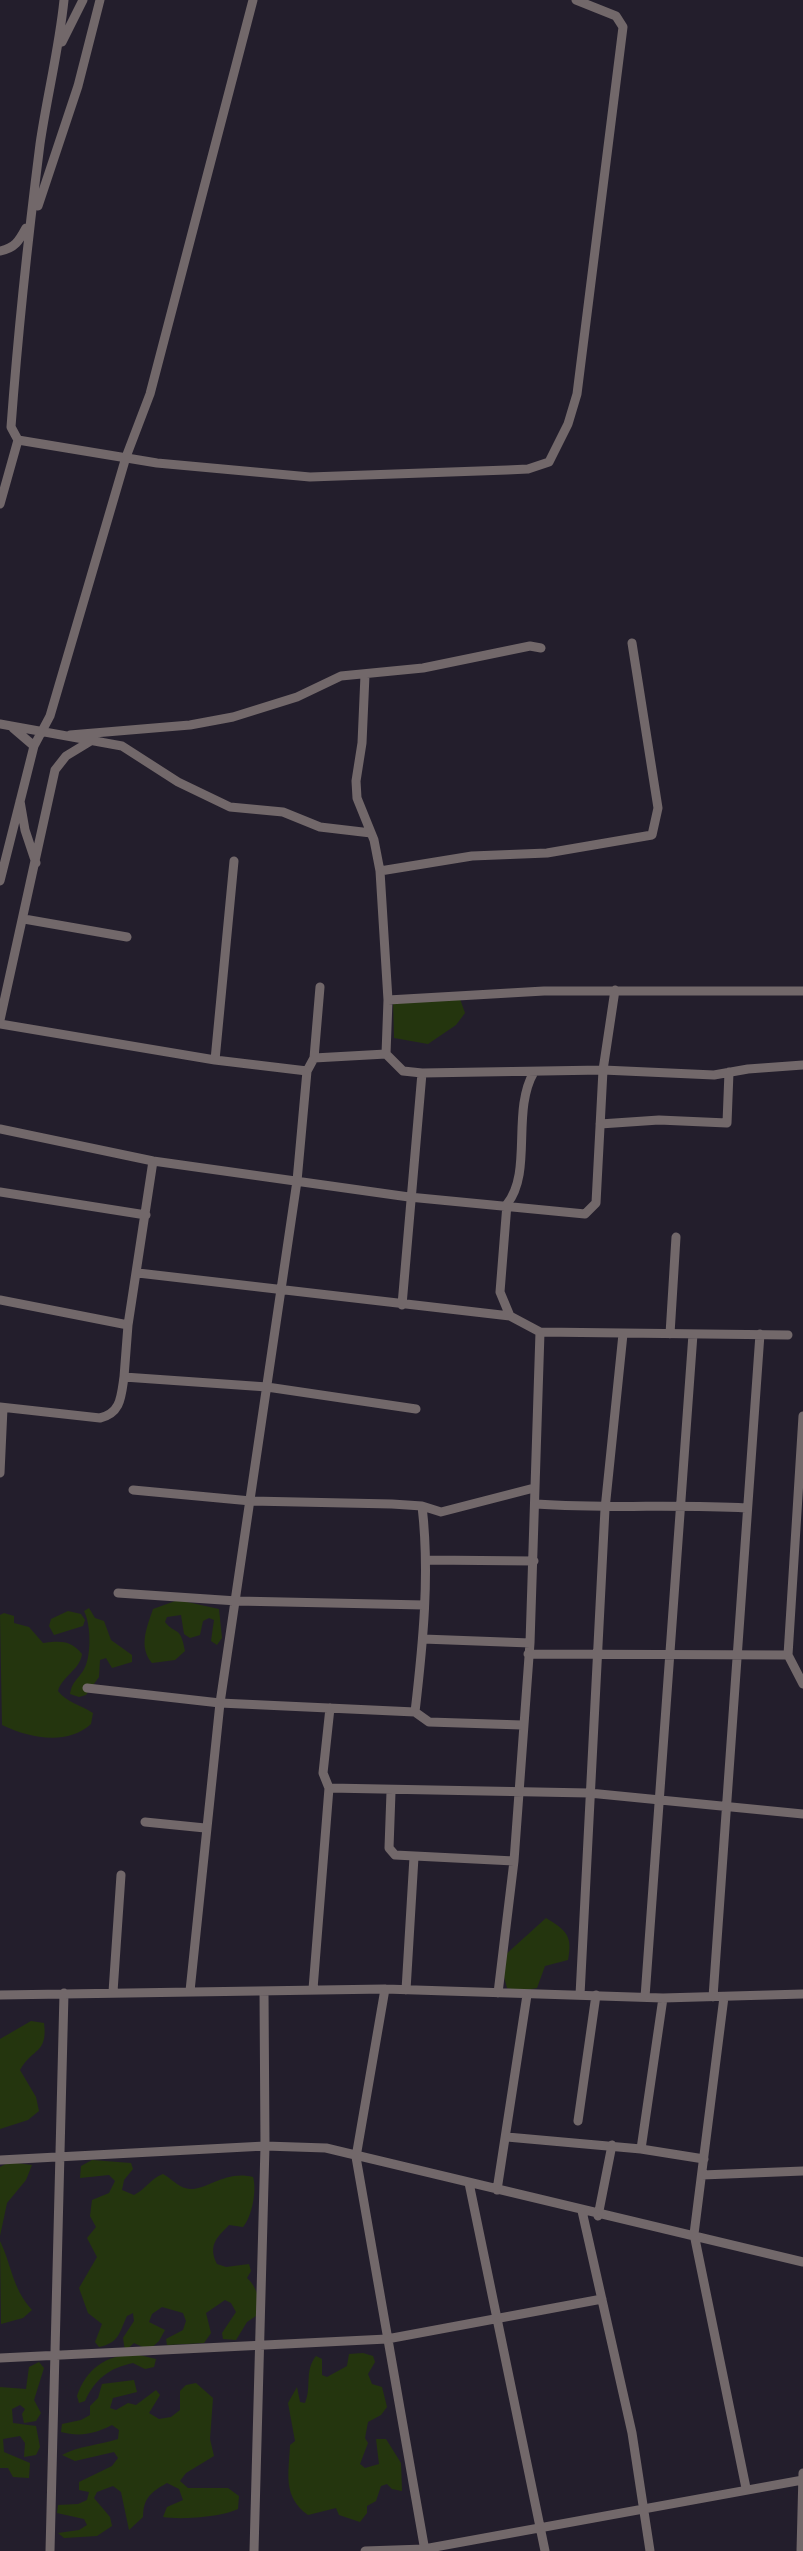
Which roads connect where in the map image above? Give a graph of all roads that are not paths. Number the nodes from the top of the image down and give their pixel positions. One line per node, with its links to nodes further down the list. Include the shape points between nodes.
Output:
1 (64, 0): 6 (street)
2 (83, 0): 6 (street)
3 (100, 0): 7 (street, via 78,86)
4 (253, 0): 10 (street, via 150,394)
5 (576, 0): 10 (street, via 616,16 623,27 577,394 548,462 518,470 352,478)
6 (59, 48): 7 (street)
7 (32, 214): 8 (street, via 20,241); 9 (street, via 11,427)
8 (0, 251)
9 (18, 440): 10 (street); 11 (street)
10 (126, 457): 16 (street)
11 (0, 504)
12 (632, 644): 25 (street, via 658,808 652,834)
13 (541, 648): 14 (street)
14 (366, 675): 17 (street, via 342,676 232,718); 22 (street, via 356,781)
15 (5, 725): 16 (street); 20 (street)
16 (42, 730): 18 (street); 20 (street)
17 (108, 730): 18 (street); 19 (street)
18 (70, 735): 19 (street)
19 (92, 740): 22 (street, via 122,746 230,807 283,812 320,827); 24 (street, via 55,770)
20 (34, 746): 21 (street)
21 (19, 794): 24 (street); 26 (street)
22 (371, 834): 25 (street)
23 (234, 862): 36 (street)
24 (36, 864): 27 (street)
25 (380, 871): 32 (street)
26 (0, 882)
27 (24, 918): 28 (street); 33 (street)
28 (127, 938)
29 (320, 988): 35 (street)
30 (616, 990): 31 (street); 32 (street); 38 (street)
31 (803, 991)
32 (388, 1000): 34 (street)
33 (0, 1022): 36 (street)
34 (386, 1054): 35 (street); 42 (street, via 403,1071)
35 (314, 1058): 39 (street)
36 (216, 1060): 39 (street)
37 (803, 1065): 41 (street)
38 (603, 1070): 40 (street); 41 (street); 43 (street)
39 (307, 1071): 46 (street)
40 (534, 1072): 42 (street); 49 (street, via 525,1090 519,1169)
41 (729, 1072): 43 (street, via 728,1123)
42 (422, 1073): 48 (street)
43 (600, 1124): 49 (street, via 592,1210)
44 (0, 1128): 45 (street)
45 (153, 1161): 46 (street); 50 (street)
46 (297, 1181): 48 (street); 53 (street)
47 (0, 1192): 50 (street)
48 (409, 1197): 49 (street); 56 (street)
49 (507, 1204): 54 (street)
50 (146, 1215): 52 (street)
51 (676, 1237): 62 (street)
52 (138, 1273): 53 (street); 59 (street)
53 (280, 1289): 56 (street); 67 (street)
54 (500, 1292): 57 (street); 58 (street)
55 (0, 1300): 59 (street)
56 (402, 1304): 57 (street)
57 (486, 1314): 58 (street)
58 (510, 1316): 60 (street)
59 (128, 1325): 66 (street)
60 (540, 1332): 61 (street); 72 (street)
61 (623, 1334): 62 (street); 78 (street)
62 (670, 1334): 63 (street)
63 (694, 1334): 64 (street); 76 (street)
64 (760, 1334): 65 (street); 79 (street)
65 (788, 1334)
66 (124, 1377): 67 (street); 68 (street, via 110,1416)
67 (267, 1387): 69 (street); 74 (street)
68 (2, 1408): 71 (street)
69 (416, 1410)
70 (803, 1416): 90 (street)
71 (0, 1473)
72 (534, 1488): 75 (street); 77 (street, via 442,1512)
73 (134, 1490): 74 (street)
74 (251, 1502): 77 (street); 83 (street)
75 (536, 1504): 78 (street); 81 (street)
76 (680, 1504): 78 (street); 79 (street); 88 (street)
77 (422, 1506): 80 (street)
78 (606, 1508): 87 (street)
79 (746, 1508): 89 (street)
80 (426, 1560): 81 (street); 84 (street)
81 (534, 1561): 86 (street)
82 (118, 1592): 83 (street)
83 (237, 1601): 84 (street); 93 (street)
84 (424, 1605): 85 (street)
85 (423, 1639): 86 (street); 95 (street)
86 (529, 1648): 87 (street); 96 (street)
87 (597, 1654): 88 (street); 100 (street)
88 (668, 1654): 89 (street); 101 (street)
89 (738, 1654): 90 (street); 102 (street)
90 (788, 1655): 91 (street)
91 (803, 1684)
92 (87, 1688): 93 (street)
93 (220, 1703): 94 (street); 105 (street)
94 (330, 1708): 95 (street); 97 (street, via 323,1772)
95 (415, 1712): 96 (street, via 430,1722)
96 (522, 1725): 99 (street)
97 (330, 1788): 98 (street); 110 (street)
98 (391, 1792): 99 (street); 106 (street, via 389,1848)
99 (518, 1793): 100 (street); 107 (street)
100 (589, 1793): 101 (street); 120 (street)
101 (658, 1799): 102 (street); 122 (street)
102 (728, 1804): 103 (street); 123 (street)
103 (803, 1814)
104 (145, 1822): 105 (street)
105 (206, 1828): 113 (street)
106 (414, 1857): 107 (street); 112 (street)
107 (514, 1860): 115 (street)
108 (121, 1875): 114 (street)
109 (385, 1988): 110 (street); 112 (street); 130 (street)
110 (313, 1989): 111 (street)
111 (264, 1990): 113 (street); 127 (street)
112 (406, 1990): 115 (street)
113 (190, 1991): 114 (street)
114 (113, 1992): 116 (street)
115 (498, 1992): 117 (street)
116 (64, 1993): 119 (street); 131 (street)
117 (527, 1994): 120 (street); 126 (street)
118 (803, 1994): 123 (street)
119 (0, 1995)
120 (580, 1995): 121 (street)
121 (596, 1995): 122 (street); 125 (street)
122 (645, 1997): 124 (street)
123 (718, 1997): 124 (street); 133 (street)
124 (663, 1998): 129 (street)
125 (578, 2120)
126 (507, 2137): 128 (street); 137 (street)
127 (265, 2146): 130 (street, via 326,2148); 131 (street); 145 (street)
128 (612, 2146): 129 (street); 139 (street)
129 (642, 2149): 133 (street)
130 (356, 2157): 136 (street); 144 (street)
131 (58, 2159): 132 (street); 146 (street)
132 (0, 2160)
133 (704, 2160): 135 (street)
134 (803, 2170): 135 (street)
135 (702, 2174): 140 (street)
136 (469, 2184): 137 (street); 143 (street)
137 (497, 2190): 138 (street)
138 (582, 2212): 139 (street); 142 (street)
139 (598, 2216): 140 (street)
140 (694, 2234): 141 (street); 149 (street)
141 (803, 2262)
142 (602, 2298): 143 (street); 150 (street)
143 (496, 2319): 144 (street); 151 (street)
144 (387, 2338): 145 (street); 152 (street)
145 (260, 2345): 146 (street); 154 (street)
146 (54, 2356): 147 (street); 153 (street)
147 (0, 2358)
148 (803, 2477): 149 (street); 158 (street)
149 (746, 2488): 150 (street)
150 (645, 2508): 151 (street); 157 (street)
151 (539, 2529): 152 (street); 156 (street)
152 (424, 2550): 155 (street)
153 (50, 2551)
154 (254, 2551)
155 (366, 2551)
156 (545, 2551)
157 (650, 2551)
158 (801, 2551)

